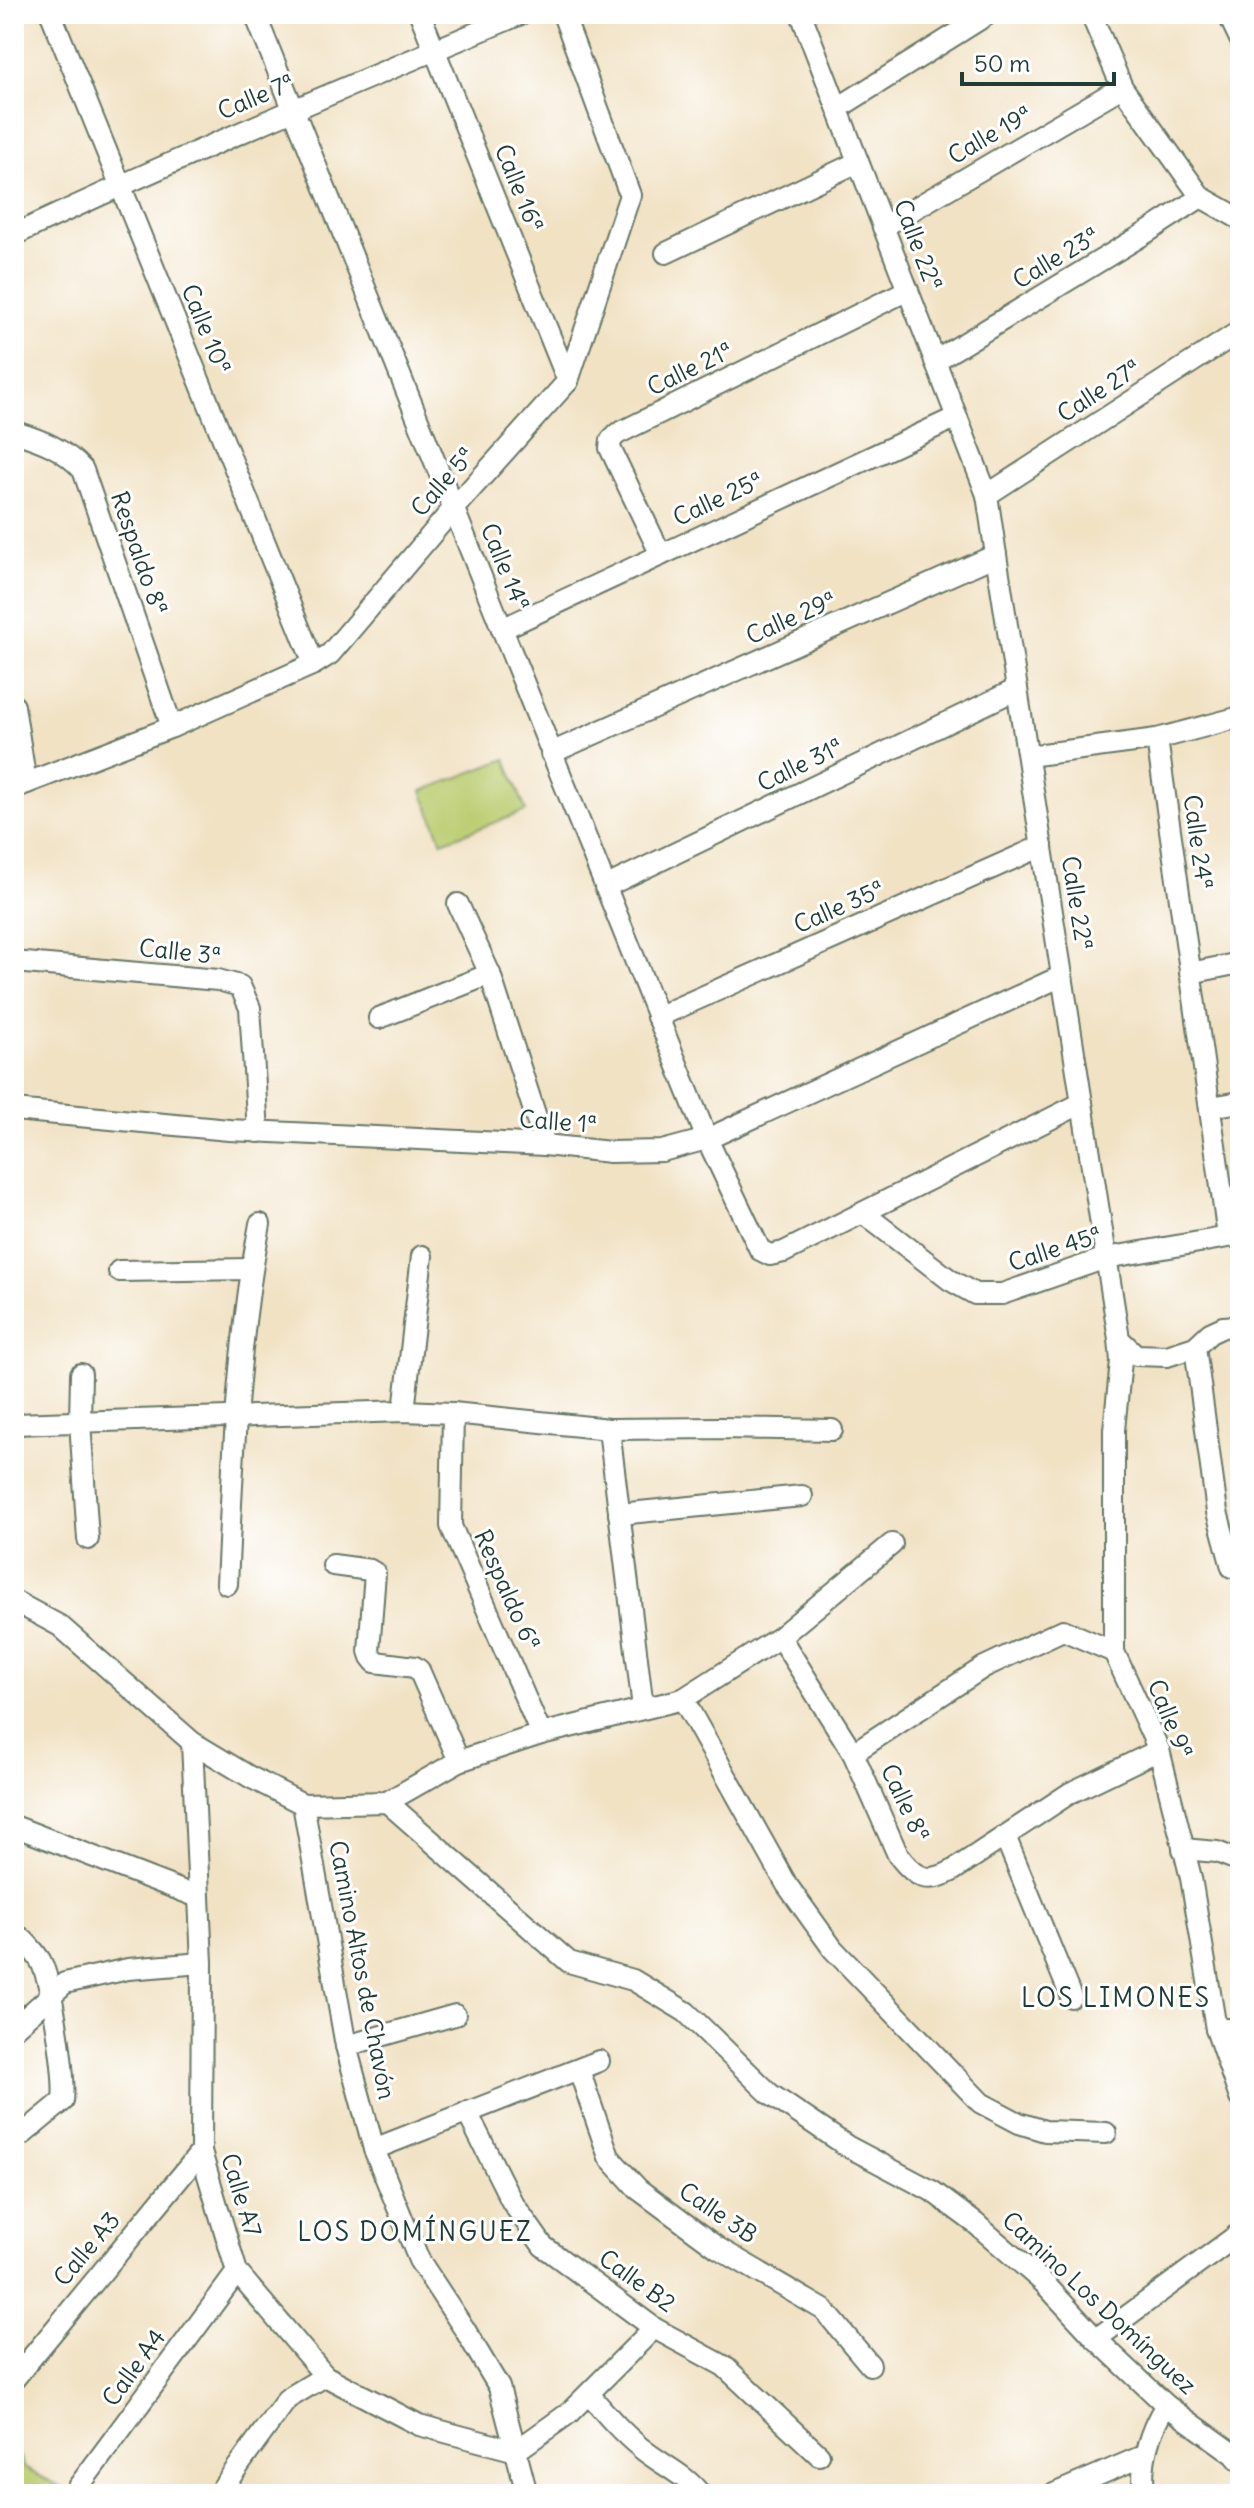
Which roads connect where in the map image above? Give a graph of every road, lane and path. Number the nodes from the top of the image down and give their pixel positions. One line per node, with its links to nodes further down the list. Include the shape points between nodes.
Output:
1 (51, 14): 16 (street, Calle 10ª)
2 (255, 14): 14 (street, Calle 14ª)
3 (420, 14): 11 (street, Calle 16ª)
4 (521, 14): 11 (street, Calle 7ª)
5 (563, 14): 25 (street, Calle 5ª, via 630,195)
6 (801, 14): 13 (street, Calle 22ª)
7 (988, 14): 13 (street)
8 (1091, 14): 12 (street)
9 (1228, 14): 10 (street)
10 (1240, 39)
11 (435, 50): 14 (street, Calle 7ª); 25 (street, Calle 16ª)
12 (1122, 87): 17 (street); 19 (street, Calle 19ª)
13 (838, 108): 15 (street, Calle 22ª)
14 (292, 109): 16 (street, Calle 7ª); 29 (street, Calle 14ª)
15 (858, 162): 19 (street, Calle 22ª); 21 (street)
16 (119, 185): 20 (street, Calle 7ª); 33 (street, Calle 10ª)
17 (1201, 197): 18 (street); 24 (street, Calle 23ª)
18 (1240, 219)
19 (883, 227): 22 (street, Calle 22ª)
20 (14, 235)
21 (666, 253)
22 (908, 290): 24 (street, Calle 22ª); 30 (street, Calle 21ª, via 611,440 610,448)
23 (1237, 342): 28 (street, Calle 27ª)
24 (935, 361): 26 (street, Calle 22ª)
25 (568, 381): 29 (street, Calle 5ª)
26 (957, 417): 28 (street, Calle 22ª); 30 (street, Calle 25ª)
27 (14, 431): 37 (street, Respaldo 8ª, via 69,454 83,470)
28 (987, 495): 31 (street)
29 (453, 509): 32 (street, Calle 14ª); 33 (street, Calle 5ª, via 330,654)
30 (661, 555): 32 (street, Calle 25ª)
31 (996, 555): 34 (street, Calle 22ª); 39 (street, Calle 29ª)
32 (502, 629): 39 (street, Calle 14ª)
33 (314, 664): 37 (street, Calle 5ª)
34 (1017, 689): 40 (street, Calle 22ª); 43 (street, Calle 31ª)
35 (14, 706): 41 (street)
36 (1240, 717): 38 (street)
37 (172, 727): 41 (street, Calle 5ª)
38 (1157, 739): 40 (street); 47 (street, Calle 24ª)
39 (551, 753): 43 (street, Calle 14ª)
40 (1028, 756): 42 (street, Calle 22ª)
41 (20, 786)
42 (1042, 846): 49 (street, Calle 22ª); 50 (street, Calle 35ª)
43 (605, 887): 50 (street, Calle 14ª)
44 (458, 904): 48 (street)
45 (14, 962): 56 (street, Calle 3ª, via 240,986 250,1008)
46 (1240, 963): 47 (street)
47 (1190, 973): 54 (street, Calle 24ª)
48 (490, 974): 51 (street); 58 (street)
49 (1062, 976): 53 (street, Calle 22ª); 57 (street, Calle 1ª)
50 (657, 1017): 57 (street, Calle 14ª)
51 (379, 1018)
52 (1240, 1102): 54 (street)
53 (1082, 1103): 59 (street); 63 (street, Calle 22ª)
54 (1211, 1107): 61 (street, Calle 24ª)
55 (14, 1110): 56 (street, Calle 1ª)
56 (258, 1132): 58 (street, Calle 1ª)
57 (707, 1139): 58 (street, Calle 1ª, via 662,1151); 59 (street, Calle 14ª, via 760,1250 770,1255)
58 (545, 1145)
59 (863, 1213): 63 (street, Calle 45ª, via 975,1294 1002,1294)
60 (260, 1224): 64 (street)
61 (1234, 1236): 63 (street, Calle 45ª)
62 (422, 1256): 70 (street)
63 (1106, 1258): 67 (street, Calle 22ª)
64 (251, 1269): 65 (street); 72 (street)
65 (119, 1271)
66 (1240, 1326): 68 (street, via 1210,1333)
67 (1119, 1339): 68 (street, via 1136,1355 1167,1356); 86 (street, Calle 22ª)
68 (1195, 1347): 82 (street, via 1217,1512)
69 (81, 1374): 73 (street)
70 (404, 1411): 71 (street); 72 (street)
71 (453, 1413): 75 (street); 89 (street, Respaldo 6ª, via 451,1526)
72 (235, 1416): 73 (street); 83 (street)
73 (80, 1422): 74 (street); 79 (street)
74 (14, 1424)
75 (609, 1429): 76 (street); 78 (street)
76 (832, 1430)
77 (802, 1496): 78 (street)
78 (619, 1514): 88 (street)
79 (88, 1539)
80 (892, 1544): 85 (street)
81 (333, 1565): 93 (street, via 375,1573 371,1657 419,1670)
82 (1232, 1567)
83 (227, 1584)
84 (14, 1601): 90 (street, via 60,1626)
85 (780, 1637): 87 (street); 92 (street, Calle 8ª)
86 (1114, 1652): 91 (street, Calle 9ª); 92 (street, via 1063,1630 984,1667)
87 (683, 1699): 88 (street); 114 (street, via 787,1885 833,1949 981,2103 1045,2131)
88 (643, 1708): 89 (street)
89 (541, 1734): 93 (street)
90 (192, 1742): 95 (street); 100 (street, Calle A7)
91 (1159, 1750): 97 (street, Calle 8ª, via 1070,1793); 98 (street, Calle 9ª)
92 (853, 1753): 97 (street, Calle 8ª, via 898,1855 922,1878 938,1879)
93 (459, 1761): 94 (street)
94 (387, 1802): 95 (street); 121 (street, Camino Los Domínguez, via 569,1962 633,1980 686,2012 770,2094 847,2146 932,2191 975,2223 1044,2283)
95 (303, 1804): 109 (street, Camino Altos de Chavón)
96 (14, 1826): 100 (street)
97 (1005, 1836): 104 (street)
98 (1183, 1849): 99 (street, via 1217,1852); 107 (street, Calle 9ª)
99 (1240, 1861)
100 (198, 1897): 102 (street, Calle A7)
101 (14, 1933): 103 (street, via 40,1961)
102 (202, 1963): 103 (street, via 128,1969 65,1983); 117 (street, Calle A7)
103 (51, 1996): 106 (street); 115 (street, via 63,2101)
104 (1071, 1997)
105 (455, 2015): 109 (street)
106 (14, 2028)
107 (1216, 2029): 108 (street); 112 (street, Calle 9ª)
108 (1240, 2029)
109 (346, 2046): 116 (street, Camino Altos de Chavón)
110 (599, 2061): 111 (street)
111 (579, 2070): 113 (street); 122 (street, Calle 3B, via 609,2157 638,2189 718,2248 824,2310)
112 (1240, 2098)
113 (467, 2112): 116 (street); 120 (street, Calle B2, via 512,2202 543,2246)
114 (1106, 2133)
115 (23, 2134)
116 (374, 2149): 127 (street, Camino Altos de Chavón, via 419,2260 499,2387)
117 (201, 2152): 119 (street, Calle A7); 124 (street, Calle A3)
118 (1240, 2233): 121 (street)
119 (237, 2272): 123 (street, Calle A7); 132 (street, Calle A4)
120 (654, 2328): 125 (street); 128 (street, Calle B2, via 724,2366)
121 (1096, 2339): 126 (street, Camino Los Domínguez)
122 (870, 2365)
123 (325, 2376): 127 (street, Calle A7, via 419,2425); 131 (street, via 287,2399)
124 (14, 2379)
125 (589, 2394): 127 (street); 134 (street, via 642,2450)
126 (1166, 2405): 129 (street); 130 (street, Camino Los Domínguez)
127 (516, 2451): 133 (street, Camino Altos de Chavón)
128 (819, 2455)
129 (1145, 2455): 135 (street); 136 (street)
130 (1238, 2456)
131 (221, 2493)
132 (73, 2494)
133 (527, 2494)
134 (700, 2494)
135 (1054, 2494)
136 (1144, 2494)

